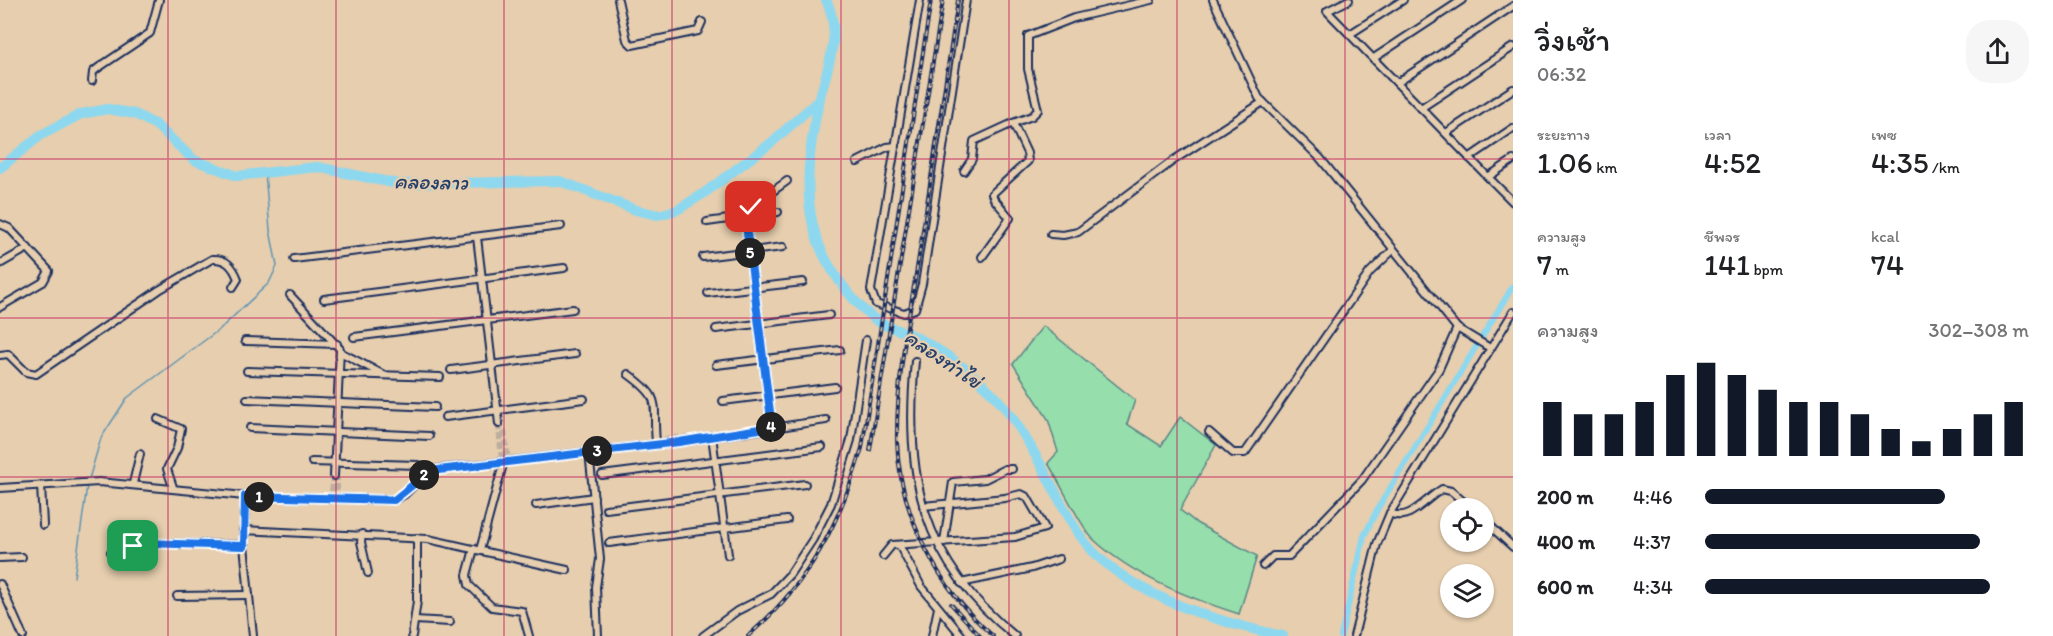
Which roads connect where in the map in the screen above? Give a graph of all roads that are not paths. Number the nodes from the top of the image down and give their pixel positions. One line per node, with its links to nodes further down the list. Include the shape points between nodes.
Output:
1 (159, 0): 15 (street, via 150,33 93,72)
2 (618, 0): 11 (street, via 627,40 632,45 698,31)
3 (920, 0): 23 (street)
4 (966, 0): 23 (street, via 922,284 915,309 909,313 876,304 871,297)
5 (1151, 0): 20 (street, via 1074,18 1028,36 1028,69 1038,110)
6 (1213, 0): 18 (street)
7 (1349, 0): 12 (street, via 1328,11)
8 (1403, 0): 12 (street)
9 (1462, 0): 14 (street)
10 (1513, 6): 16 (street)
11 (702, 22)
12 (1350, 34): 14 (street)
13 (1513, 48): 19 (street)
14 (1374, 58): 16 (street)
15 (92, 81)
16 (1397, 83): 19 (street)
17 (1513, 89): 22 (street)
18 (1263, 102): 36 (street, via 1174,160 1078,232); 40 (street, via 1320,158)
19 (1421, 108): 22 (street)
20 (1013, 123): 27 (street, via 974,141 972,159); 43 (street, via 1028,161 992,194 1010,218)
21 (1513, 128): 24 (street)
22 (1446, 133): 24 (street)
23 (896, 146): 26 (street)
24 (1469, 158): 28 (street)
25 (1513, 160): 28 (street)
26 (857, 162)
27 (964, 171)
28 (1488, 177): 30 (street)
29 (787, 182): 32 (street, via 751,207)
30 (1513, 202)
31 (778, 212): 32 (street)
32 (745, 217): 33 (street); 41 (street)
33 (708, 222)
34 (0, 224): 39 (street)
35 (561, 226): 37 (street)
36 (1051, 234)
37 (477, 237): 44 (street); 47 (street)
38 (783, 247): 41 (street)
39 (28, 248): 45 (street); 54 (street, via 48,268 49,275)
40 (1393, 250): 60 (street); 96 (street, via 1370,272 1245,453 1233,453)
41 (749, 251): 42 (street); 50 (street)
42 (703, 257)
43 (982, 257)
44 (294, 259)
45 (0, 264)
46 (564, 268): 47 (street)
47 (482, 279): 53 (street); 58 (street)
48 (803, 282): 50 (street)
49 (233, 287): 70 (street, via 238,279 232,267 212,259 159,290 36,374 26,372 9,354)
50 (754, 287): 51 (street); 59 (street)
51 (708, 293)
52 (290, 295): 65 (street)
53 (324, 299)
54 (0, 307)
55 (573, 309): 58 (street)
56 (1513, 312): 66 (street)
57 (830, 315): 59 (street)
58 (487, 320): 62 (street); 73 (street)
59 (759, 325): 61 (street); 71 (street)
60 (1457, 327): 66 (street); 145 (street, via 1439,369 1362,480 1289,556 1273,556)
61 (716, 329)
62 (354, 337)
63 (866, 340): 160 (street, via 850,440 831,504 813,539 776,590 737,611)
64 (245, 341): 65 (street)
65 (337, 344): 68 (street)
66 (1488, 347): 124 (street)
67 (840, 350): 71 (street)
68 (340, 352): 77 (street); 79 (street)
69 (575, 354): 73 (street)
70 (0, 355)
71 (763, 360): 74 (street); 82 (street)
72 (915, 361): 122 (street, via 911,440)
73 (492, 364): 75 (street); 88 (street)
74 (716, 365)
75 (451, 370)
76 (247, 371): 77 (street)
77 (338, 374): 79 (street); 86 (street)
78 (628, 374): 99 (street, via 656,400)
79 (385, 375): 80 (street)
80 (440, 377)
81 (835, 387): 82 (street)
82 (768, 396): 85 (street); 93 (street)
83 (247, 399): 86 (street)
84 (584, 399): 88 (street)
85 (723, 401)
86 (337, 403): 87 (street); 95 (street)
87 (435, 407)
88 (498, 411): 89 (street); 92 (street)
89 (445, 417)
90 (158, 419): 114 (street, via 181,429 167,469)
91 (826, 420): 93 (street)
92 (500, 424)
93 (772, 427): 97 (street)
94 (250, 428): 95 (street)
95 (336, 432): 98 (street); 106 (street)
96 (1209, 432)
97 (712, 435): 99 (street); 103 (street)
98 (429, 436)
99 (656, 442): 101 (street)
100 (822, 447): 103 (street)
101 (589, 452): 104 (street); 118 (street)
102 (141, 454): 111 (street)
103 (715, 460): 110 (street); 116 (street)
104 (504, 461): 117 (street, via 430,471 394,500); 138 (street)
105 (312, 462): 106 (street)
106 (334, 462): 107 (street); 109 (street)
107 (418, 465)
108 (1012, 469): 120 (street, via 985,479 955,480)
109 (334, 476)
110 (602, 476)
111 (133, 483): 113 (street); 114 (street)
112 (805, 484): 116 (street)
113 (41, 485): 115 (street); 126 (street)
114 (173, 487): 117 (street)
115 (0, 488)
116 (720, 495): 123 (street); 127 (street)
117 (245, 496): 128 (street)
118 (594, 497): 121 (street); 159 (street, via 600,559 596,587)
119 (1459, 498): 124 (street, via 1442,489 1405,516)
120 (949, 504): 122 (street); 133 (street); 133 (street, via 1022,494 1046,528 1015,537)
121 (536, 505)
122 (923, 506): 132 (street)
123 (606, 509)
124 (1390, 513): 164 (street, via 1377,544)
125 (787, 520): 127 (street)
126 (43, 525)
127 (724, 528): 134 (street); 140 (street)
128 (243, 530): 130 (street); 136 (street)
129 (1494, 530): 137 (street)
130 (362, 534): 131 (street); 147 (street)
131 (417, 538): 138 (street); 153 (street)
132 (935, 541): 133 (street); 135 (street); 148 (street)
133 (944, 542)
134 (609, 543)
135 (899, 545): 141 (street, via 887,548); 152 (street, via 913,574)
136 (244, 546): 139 (street, via 143,543); 150 (street)
137 (1513, 548)
138 (477, 550): 146 (street); 158 (street, via 467,574 469,585 492,607 522,611)
139 (111, 552)
140 (728, 555)
141 (883, 556)
142 (22, 557): 143 (street)
143 (0, 558)
144 (1059, 559): 148 (street)
145 (1263, 566)
146 (567, 570)
147 (368, 573)
148 (961, 583): 163 (street)
149 (0, 584): 155 (street)
150 (249, 595): 151 (street); 156 (street)
151 (177, 596)
152 (938, 608): 161 (street); 162 (street)
153 (416, 620): 154 (street); 157 (street)
154 (450, 622)
155 (23, 636)
156 (253, 636)
157 (412, 636)
158 (529, 636)
159 (598, 636)
160 (703, 636)
161 (932, 636)
162 (962, 636)
163 (1015, 636)
164 (1353, 636)

